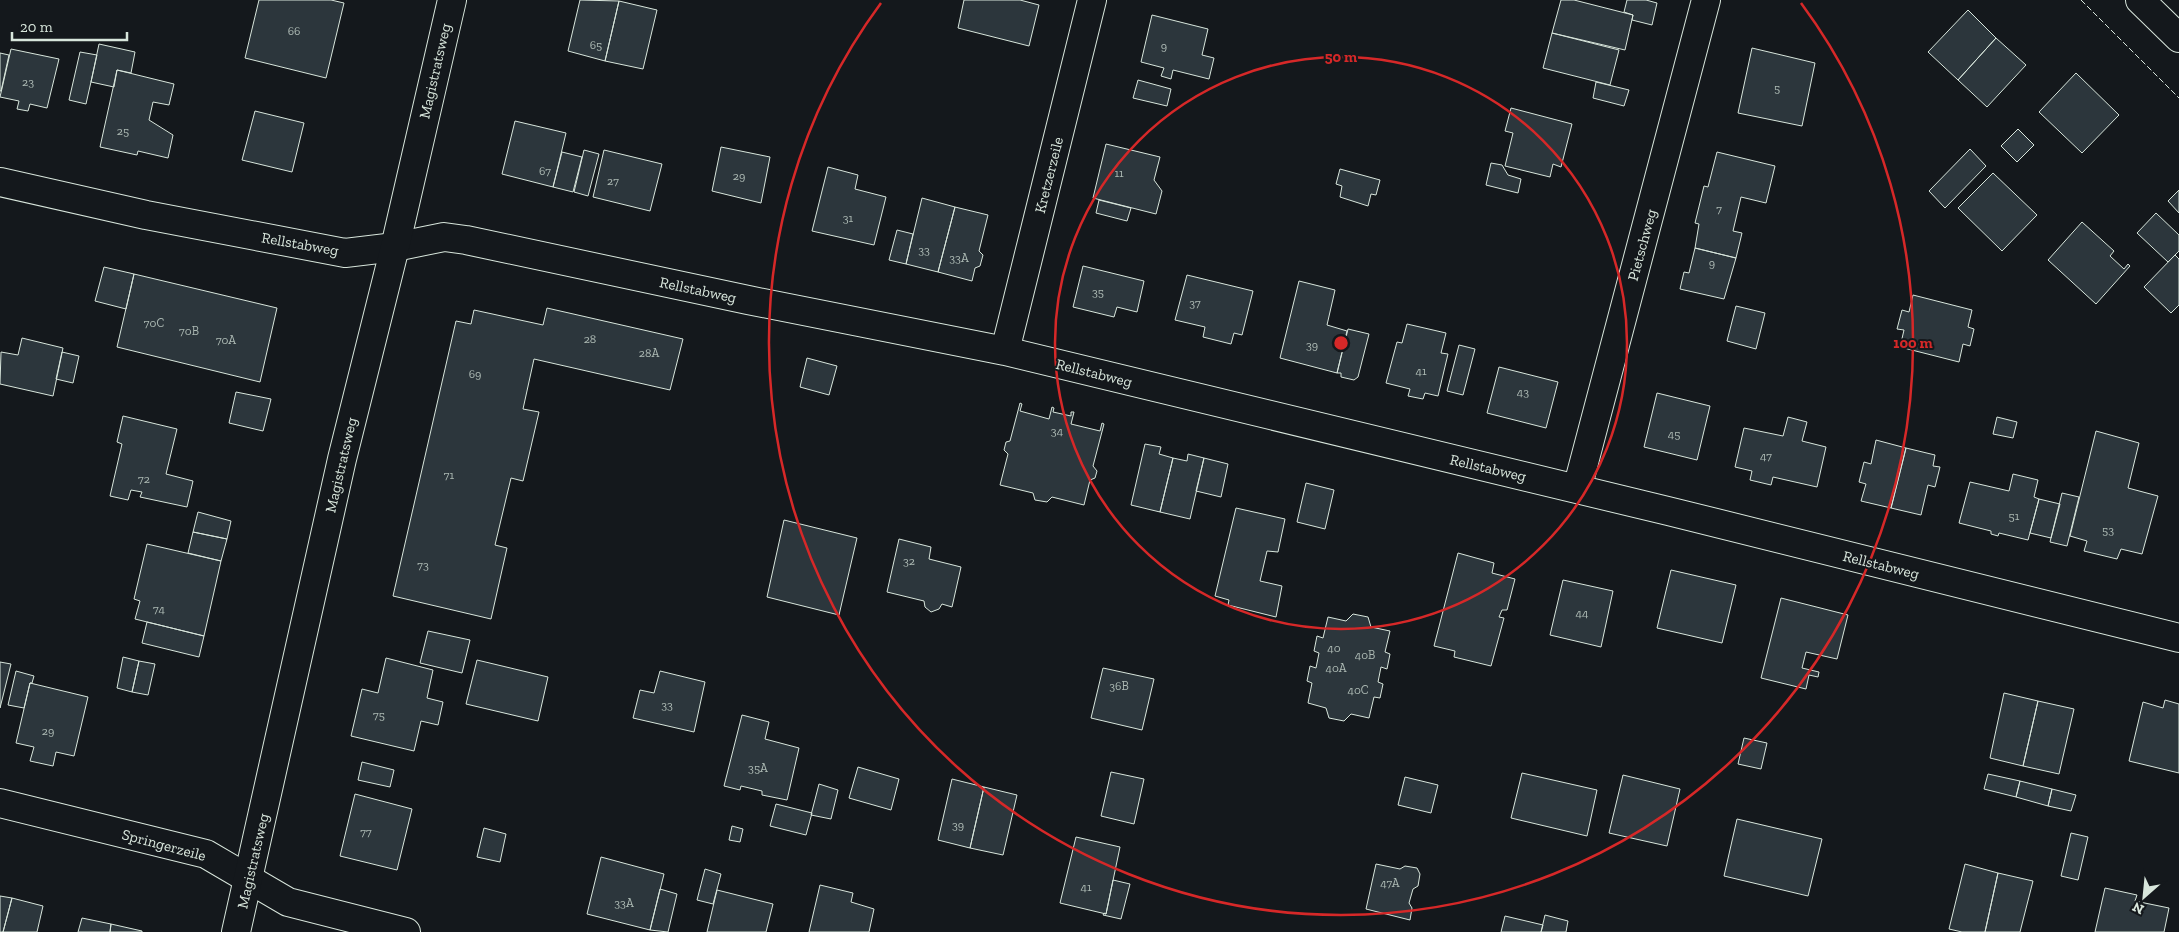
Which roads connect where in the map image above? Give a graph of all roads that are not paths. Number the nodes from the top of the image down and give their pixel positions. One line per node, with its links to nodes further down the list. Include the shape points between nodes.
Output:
1 (452, 0): 7 (street, Magistratsweg)
2 (1092, 0): 8 (street, Kretzerzeile)
3 (1706, 0): 9 (street, Pietschweg)
4 (2140, 0): 5 (street)
5 (2179, 38)
6 (0, 182): 7 (street, Rellstabweg, via 146,215 328,250 346,252)
7 (395, 247): 8 (street, Rellstabweg, via 444,237 466,240); 12 (street, Magistratsweg, via 342,459)
8 (1005, 351): 9 (street, Rellstabweg)
9 (1577, 489): 10 (street, Rellstabweg)
10 (2179, 638)
11 (0, 803): 12 (street, Springerzeile, via 206,854)
12 (249, 878): 13 (street, Magistratsweg); 14 (street, Springerzeile, via 288,902)
13 (236, 932)
14 (406, 932)

